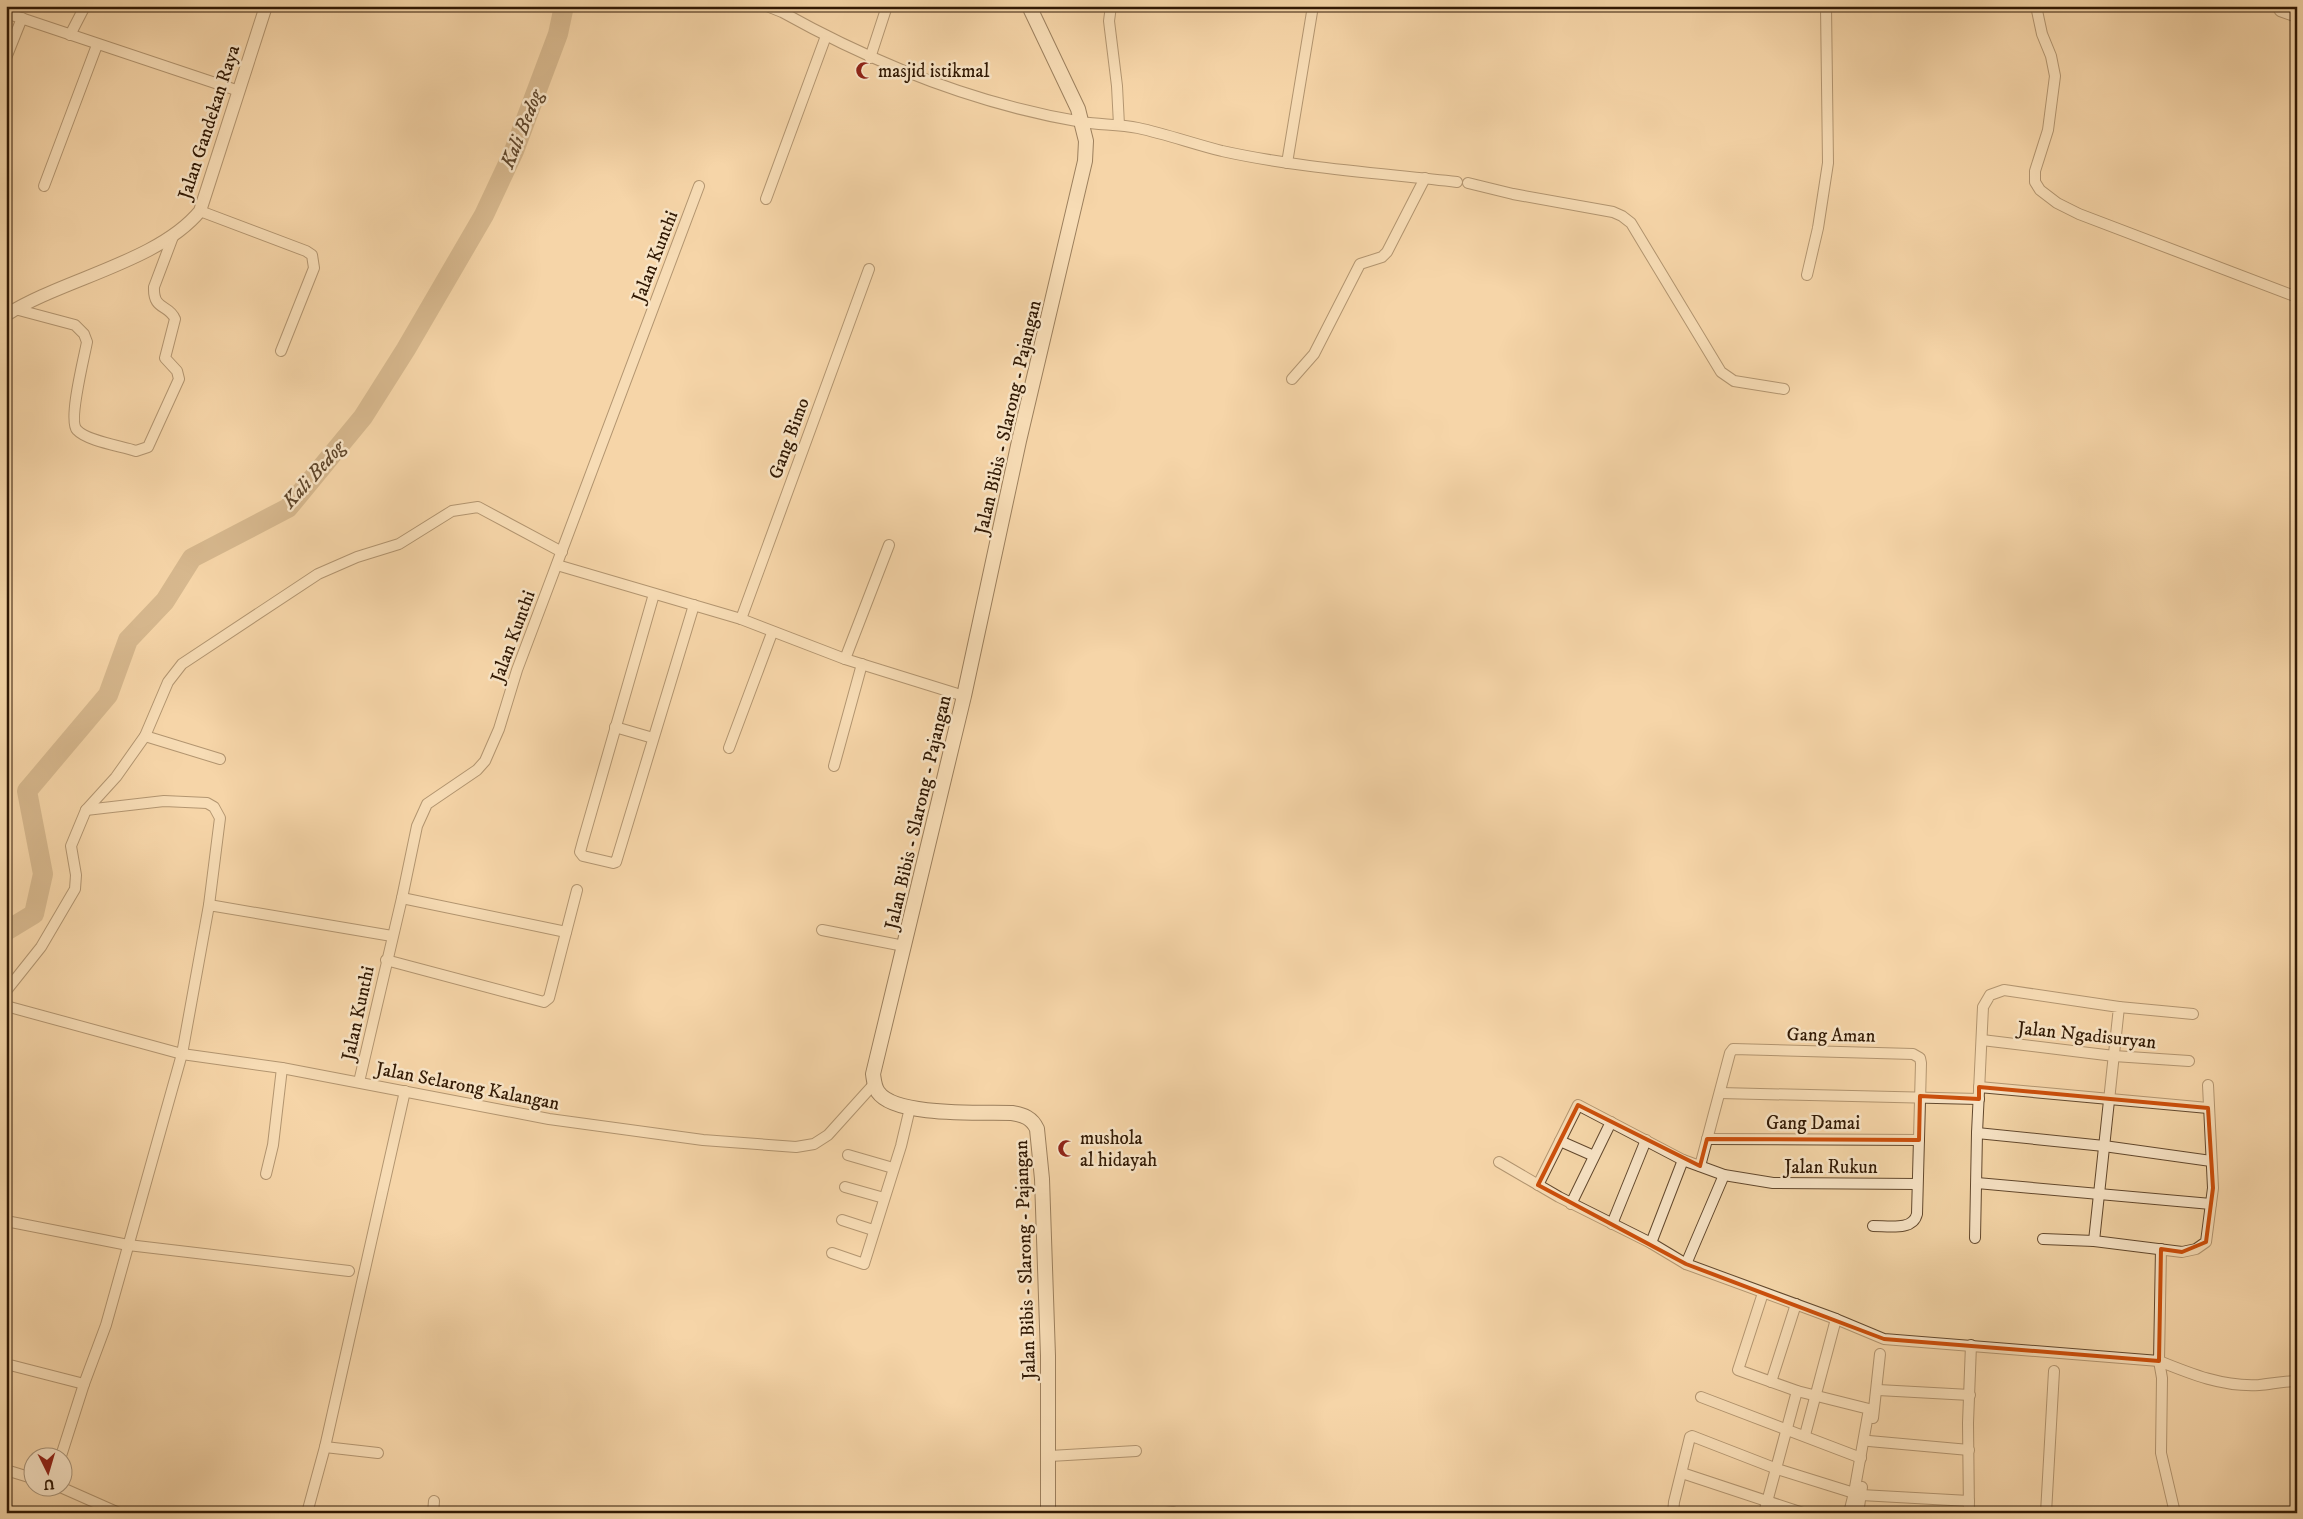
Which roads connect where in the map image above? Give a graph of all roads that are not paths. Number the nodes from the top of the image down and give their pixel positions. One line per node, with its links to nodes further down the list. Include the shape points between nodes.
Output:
1 (85, 6): 14 (street)
2 (266, 6): 19 (street, Jalan Gandekan Raya)
3 (767, 6): 15 (street)
4 (887, 6): 18 (street)
5 (1029, 6): 20 (main road, Jalan Bibis - Slarong - Pajangan)
6 (1111, 6): 21 (street, via 1109,21)
7 (1313, 6): 22 (street)
8 (1826, 6): 30 (street, via 1828,163)
9 (2036, 6): 31 (street, via 2055,76 2048,130 2035,171 2034,182 2040,190 2079,214)
10 (2277, 6): 12 (street, via 2280,11)
11 (6, 13): 13 (street)
12 (2297, 17)
13 (22, 18): 14 (street); 17 (street)
14 (70, 35): 16 (street)
15 (826, 36): 18 (street); 26 (street)
16 (98, 45): 19 (street); 24 (street)
17 (6, 58)
18 (870, 58): 20 (street, via 991,101)
19 (239, 91): 27 (street, Jalan Gandekan Raya)
20 (1083, 122): 21 (street); 45 (main road, Jalan Bibis - Slarong - Pajangan, via 1086,141 1083,175 1019,441)
21 (1119, 125): 22 (street, via 1222,151)
22 (1287, 163): 23 (street)
23 (1425, 178): 34 (street, via 1387,252 1382,257 1360,264 1314,354); 35 (street, via 1622,216 1631,223 1721,372 1734,381)
24 (44, 186)
25 (699, 186): 37 (street, Jalan Kunthi)
26 (766, 198)
27 (200, 211): 28 (street, Jalan Gandekan Raya); 33 (street, via 312,255 314,268)
28 (174, 234): 32 (street, Jalan Gandekan Raya); 32 (street, via 154,295 160,307 174,315 165,358 180,379 148,447 143,450 136,451 78,431 73,418 87,342 84,334 75,325)
29 (869, 269): 41 (street, Gang Bimo)
30 (1807, 275)
31 (2297, 297)
32 (11, 312)
33 (281, 351)
34 (1292, 380)
35 (1784, 389)
36 (889, 545): 43 (street)
37 (562, 552): 38 (street, Jalan Kunthi); 47 (street, via 478,507 452,510 399,544 318,574 182,664 168,682)
38 (557, 565): 39 (street); 54 (street, Jalan Kunthi, via 492,746 477,770 437,796 424,810 417,826)
39 (654, 594): 40 (street); 46 (street)
40 (694, 605): 41 (street); 48 (street)
41 (741, 619): 42 (street)
42 (772, 633): 43 (street); 49 (street)
43 (846, 658): 44 (street)
44 (862, 664): 45 (street); 51 (street)
45 (964, 696): 59 (main road, Jalan Bibis - Slarong - Pajangan)
46 (615, 727): 48 (street); 48 (street, via 580,849 583,856 616,862)
47 (145, 736): 50 (street); 52 (street, via 116,777)
48 (653, 738)
49 (729, 748)
50 (220, 759)
51 (834, 766)
52 (86, 810): 55 (street, via 164,801 207,803 214,807 220,818); 61 (street, via 71,846 75,889 41,947)
53 (577, 890): 57 (street)
54 (402, 898): 57 (street); 58 (street, Jalan Kunthi)
55 (209, 905): 58 (street); 66 (street)
56 (822, 930): 59 (street)
57 (566, 932): 60 (street, via 549,998 544,1002)
58 (392, 936): 60 (street, Jalan Kunthi)
59 (904, 946): 71 (main road, Jalan Bibis - Slarong - Pajangan, via 874,1065)
60 (386, 960): 70 (street, Jalan Kunthi)
61 (6, 991)
62 (6, 1006): 66 (street, Jalan Selarong Kalangan)
63 (2120, 1007): 64 (street); 65 (street, via 2004,990 1990,995 1984,1007); 67 (street)
64 (2193, 1014)
65 (1982, 1040): 67 (street, Jalan Ngadisuryan); 73 (street)
66 (182, 1054): 69 (street, Jalan Selarong Kalangan); 114 (street)
67 (2114, 1056): 68 (street, Jalan Ngadisuryan); 78 (street)
68 (2189, 1061)
69 (282, 1068): 70 (street, Jalan Selarong Kalangan); 95 (street, via 274,1139)
70 (359, 1082): 74 (street, Jalan Selarong Kalangan)
71 (874, 1084): 74 (street, Jalan Selarong Kalangan, via 828,1135 814,1144 796,1146 703,1140 558,1120); 79 (main road, Jalan Bibis - Slarong - Pajangan, via 879,1094)
72 (2208, 1085): 80 (street)
73 (1979, 1087): 77 (street); 78 (street)
74 (405, 1091): 139 (street)
75 (1720, 1093): 76 (street); 76 (street, Gang Aman, via 1730,1053 1734,1049 1914,1054 1922,1063); 83 (street)
76 (1920, 1096): 77 (street); 85 (street)
77 (1979, 1098): 82 (street)
78 (2110, 1100): 80 (street); 87 (street)
79 (910, 1108): 94 (street); 143 (main road, Jalan Bibis - Slarong - Pajangan, via 1012,1113 1035,1123 1042,1179)
80 (2208, 1108): 91 (street)
81 (1611, 1122): 84 (street, Jalan Rukun); 86 (street, Jalan Rukun, via 1578,1105); 89 (street)
82 (1977, 1133): 87 (street); 97 (street)
83 (1707, 1139): 85 (street, Gang Damai); 93 (street)
84 (1646, 1140): 90 (street, Jalan Rukun); 107 (street)
85 (1919, 1140): 98 (street)
86 (1560, 1141): 89 (street); 99 (street)
87 (2104, 1146): 91 (street); 101 (street)
88 (848, 1155): 94 (street)
89 (1594, 1156): 103 (street)
90 (1683, 1160): 93 (street, Jalan Rukun); 113 (street)
91 (2211, 1161): 104 (street)
92 (1499, 1162): 99 (street)
93 (1700, 1166): 96 (street, Jalan Rukun)
94 (894, 1168): 102 (street)
95 (266, 1174)
96 (1724, 1175): 98 (street, Jalan Rukun, via 1773,1183); 117 (street)
97 (1977, 1183): 101 (street); 110 (street)
98 (1917, 1184): 108 (street, via 1915,1221 1910,1225)
99 (1538, 1185): 103 (street)
100 (845, 1187): 102 (street)
101 (2099, 1192): 104 (street); 112 (street)
102 (884, 1198): 109 (street)
103 (1571, 1204): 107 (street)
104 (2211, 1204): 115 (street, via 2206,1242 2196,1249 2182,1252)
105 (842, 1220): 109 (street)
106 (6, 1221): 114 (street)
107 (1612, 1224): 113 (street)
108 (1873, 1226)
109 (874, 1230): 116 (street, via 864,1264)
110 (1974, 1238)
111 (2043, 1239): 112 (street)
112 (2094, 1241): 115 (street)
113 (1651, 1243): 117 (street)
114 (128, 1245): 118 (street); 129 (street, via 106,1325)
115 (2161, 1249): 124 (street)
116 (832, 1253)
117 (1686, 1264): 119 (street)
118 (349, 1270)
119 (1763, 1292): 120 (street); 128 (street, via 1738,1367 1741,1373)
120 (1796, 1304): 121 (street); 128 (street)
121 (1836, 1319): 122 (street, via 1884,1339); 133 (street)
122 (1971, 1345): 124 (street); 132 (street)
123 (1880, 1354): 130 (street)
124 (2159, 1361): 127 (street, via 2195,1376 2232,1384 2257,1385); 165 (street, via 2162,1378 2161,1453)
125 (6, 1364): 129 (street)
126 (2054, 1371): 164 (street)
127 (2297, 1380)
128 (1770, 1382): 131 (street)
129 (84, 1384): 138 (street)
130 (1878, 1390): 132 (street); 137 (street)
131 (1797, 1391): 133 (street); 135 (street)
132 (1970, 1395): 140 (street)
133 (1815, 1396): 136 (street); 144 (street, via 1869,1409)
134 (1701, 1397): 135 (street)
135 (1787, 1429): 136 (street); 145 (street)
136 (1805, 1435): 144 (street)
137 (1869, 1441): 140 (street); 150 (street)
138 (64, 1446)
139 (325, 1447): 142 (street); 155 (street)
140 (1969, 1450): 153 (street)
141 (1136, 1451): 143 (street)
142 (378, 1453)
143 (1050, 1456): 157 (main road, Jalan Bibis - Slarong - Pajangan)
144 (1861, 1458): 150 (street)
145 (1777, 1469): 147 (street, via 1692,1436); 150 (street); 152 (street)
146 (6, 1470): 148 (street)
147 (1682, 1473): 152 (street); 158 (street)
148 (22, 1475)
149 (72, 1492): 154 (street)
150 (1857, 1494): 153 (street); 161 (street); 162 (street)
151 (434, 1501): 156 (street)
152 (1767, 1501): 159 (street); 160 (street)
153 (1969, 1501): 163 (street)
154 (119, 1513)
155 (307, 1513)
156 (434, 1513)
157 (1048, 1513)
158 (1673, 1513)
159 (1764, 1513)
160 (1803, 1513)
161 (1849, 1513)
162 (1858, 1513)
163 (1969, 1513)
164 (2046, 1513)
165 (2175, 1513)

